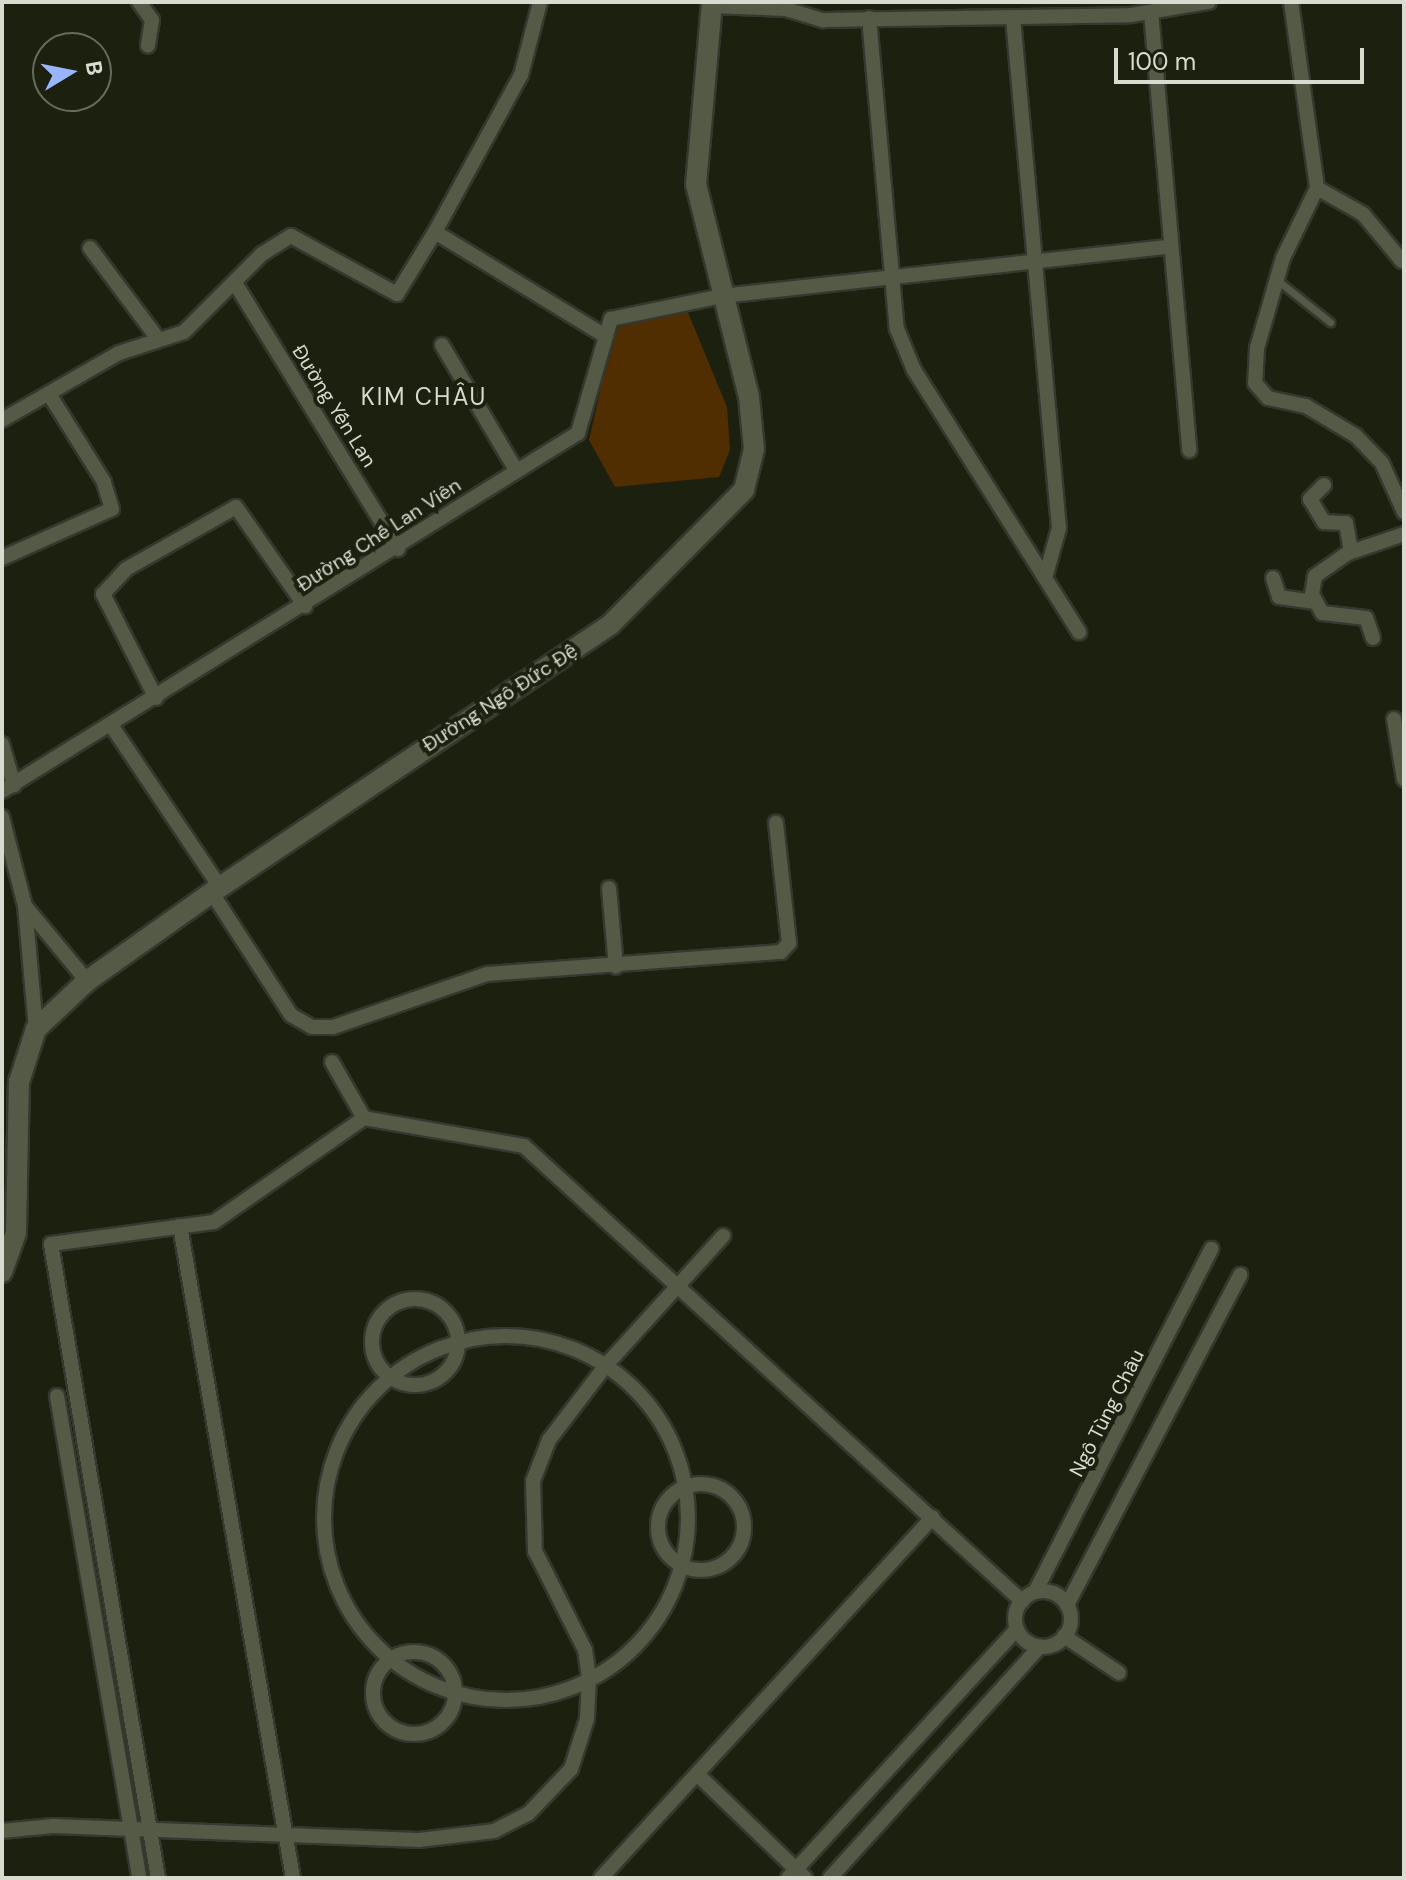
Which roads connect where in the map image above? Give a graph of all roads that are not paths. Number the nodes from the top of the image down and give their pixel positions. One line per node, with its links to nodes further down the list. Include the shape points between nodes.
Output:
1 (139, 2): 10 (street, via 152,20)
2 (540, 2): 12 (street, via 521,75)
3 (1209, 2): 7 (street)
4 (1291, 2): 11 (street)
5 (712, 4): 8 (street, via 786,9 823,20); 20 (main road, Đường Ngô Đức Đệ, via 696,185)
6 (1130, 9): 7 (street); 9 (street)
7 (1151, 12): 13 (street)
8 (869, 18): 9 (street); 17 (street)
9 (1013, 18): 16 (street)
10 (148, 46)
11 (1317, 188): 15 (street, via 1363,214); 18 (street)
12 (435, 232): 19 (street, via 397,294 291,236); 22 (street)
13 (1169, 247): 16 (street); 27 (street)
14 (90, 248): 23 (street)
15 (1402, 261)
16 (1036, 262): 17 (street); 35 (street, via 1059,528)
17 (888, 278): 20 (street); 35 (street, via 914,370)
18 (1277, 280): 21 (lane); 30 (street, via 1255,361 1260,393 1306,406 1356,436 1382,463)
19 (235, 283): 23 (street, via 184,332); 32 (street, Đường Yến Lan)
20 (722, 296): 22 (street, via 611,319); 50 (main road, Đường Ngô Đức Đệ, via 749,397 754,449 744,490 714,528 611,624)
21 (1330, 322)
22 (604, 335): 28 (street, Đường Chế Lan Viên, via 596,390 578,433)
23 (158, 339): 25 (street)
24 (442, 345): 28 (street)
25 (49, 394): 26 (street); 34 (street, via 104,482 112,509)
26 (2, 420)
27 (1189, 450)
28 (516, 470): 32 (street, Đường Chế Lan Viên)
29 (1324, 485): 33 (street, via 1310,499 1324,522 1346,523)
30 (1404, 512)
31 (1404, 534): 33 (street)
32 (398, 549): 38 (street, Đường Chế Lan Viên)
33 (1351, 552): 37 (street, via 1315,576)
34 (2, 558)
35 (1045, 578): 39 (street)
36 (1273, 578): 37 (street, via 1279,597)
37 (1314, 602): 40 (street, via 1322,613 1366,618)
38 (305, 606): 41 (street, Đường Chế Lan Viên); 41 (street, via 236,507 126,569 103,594)
39 (1079, 632)
40 (1373, 638)
41 (156, 698): 43 (street, Đường Chế Lan Viên)
42 (1394, 719): 45 (street)
43 (111, 725): 46 (street, Đường Chế Lan Viên); 50 (street)
44 (2, 744): 46 (street)
45 (1404, 779)
46 (8, 788)
47 (2, 817): 51 (street)
48 (776, 823): 52 (street, via 787,948)
49 (609, 888): 52 (street)
50 (216, 890): 52 (street, via 291,1015 312,1027 369,1019 456,980); 53 (main road, Đường Ngô Đức Đệ)
51 (25, 906): 53 (street); 54 (street)
52 (616, 967)
53 (87, 981): 54 (main road, Đường Ngô Đức Đệ)
54 (36, 1029): 60 (main road, Đường Ngô Đức Đệ, via 19,1082 16,1233)
55 (332, 1062): 56 (street)
56 (364, 1118): 57 (street, via 214,1222); 62 (street, via 524,1146)
57 (180, 1226): 82 (street, via 51,1244); 84 (street)
58 (723, 1236): 62 (street)
59 (1211, 1249): 70 (street, Ngô Tùng Châu)
60 (2, 1272)
61 (1240, 1275): 72 (street)
62 (678, 1285): 64 (street); 68 (street)
63 (457, 1342): 64 (street, via 540,1337); 65 (street); 65 (street, via 454,1359 436,1380 408,1385); 65 (street, via 441,1308 400,1301 373,1332 376,1360)
64 (607, 1364): 67 (street, via 650,1402 677,1448); 78 (street, via 549,1440 533,1481 535,1551 585,1650)
65 (388, 1375): 76 (street, via 337,1448 323,1506 329,1565 354,1620)
66 (57, 1396): 81 (street)
67 (685, 1487): 69 (street); 69 (street, via 665,1505 659,1531 669,1555); 69 (street, via 726,1492 744,1530 721,1565)
68 (933, 1517): 71 (street); 80 (street)
69 (685, 1566): 78 (street, via 656,1621 619,1661)
70 (1035, 1592): 71 (street); 72 (street, via 1053,1593)
71 (1022, 1601): 73 (street)
72 (1067, 1605): 74 (street)
73 (1017, 1629): 75 (street); 85 (street)
74 (1064, 1636): 75 (street); 77 (street)
75 (1040, 1646): 90 (street)
76 (390, 1659): 79 (street); 79 (street, via 431,1655 451,1675); 79 (street, via 373,1696 393,1729 431,1731 450,1713)
77 (1119, 1673)
78 (589, 1678): 79 (street, via 563,1694 498,1700); 84 (street, via 587,1719 571,1769 528,1814 494,1831 419,1840)
79 (455, 1694)
80 (697, 1774): 85 (street); 89 (street)
81 (130, 1827): 82 (street); 83 (street); 86 (street)
82 (149, 1828): 84 (street); 87 (street)
83 (2, 1831)
84 (285, 1832): 88 (street)
85 (796, 1875)
86 (139, 1878)
87 (158, 1878)
88 (293, 1878)
89 (601, 1878)
90 (830, 1878)

